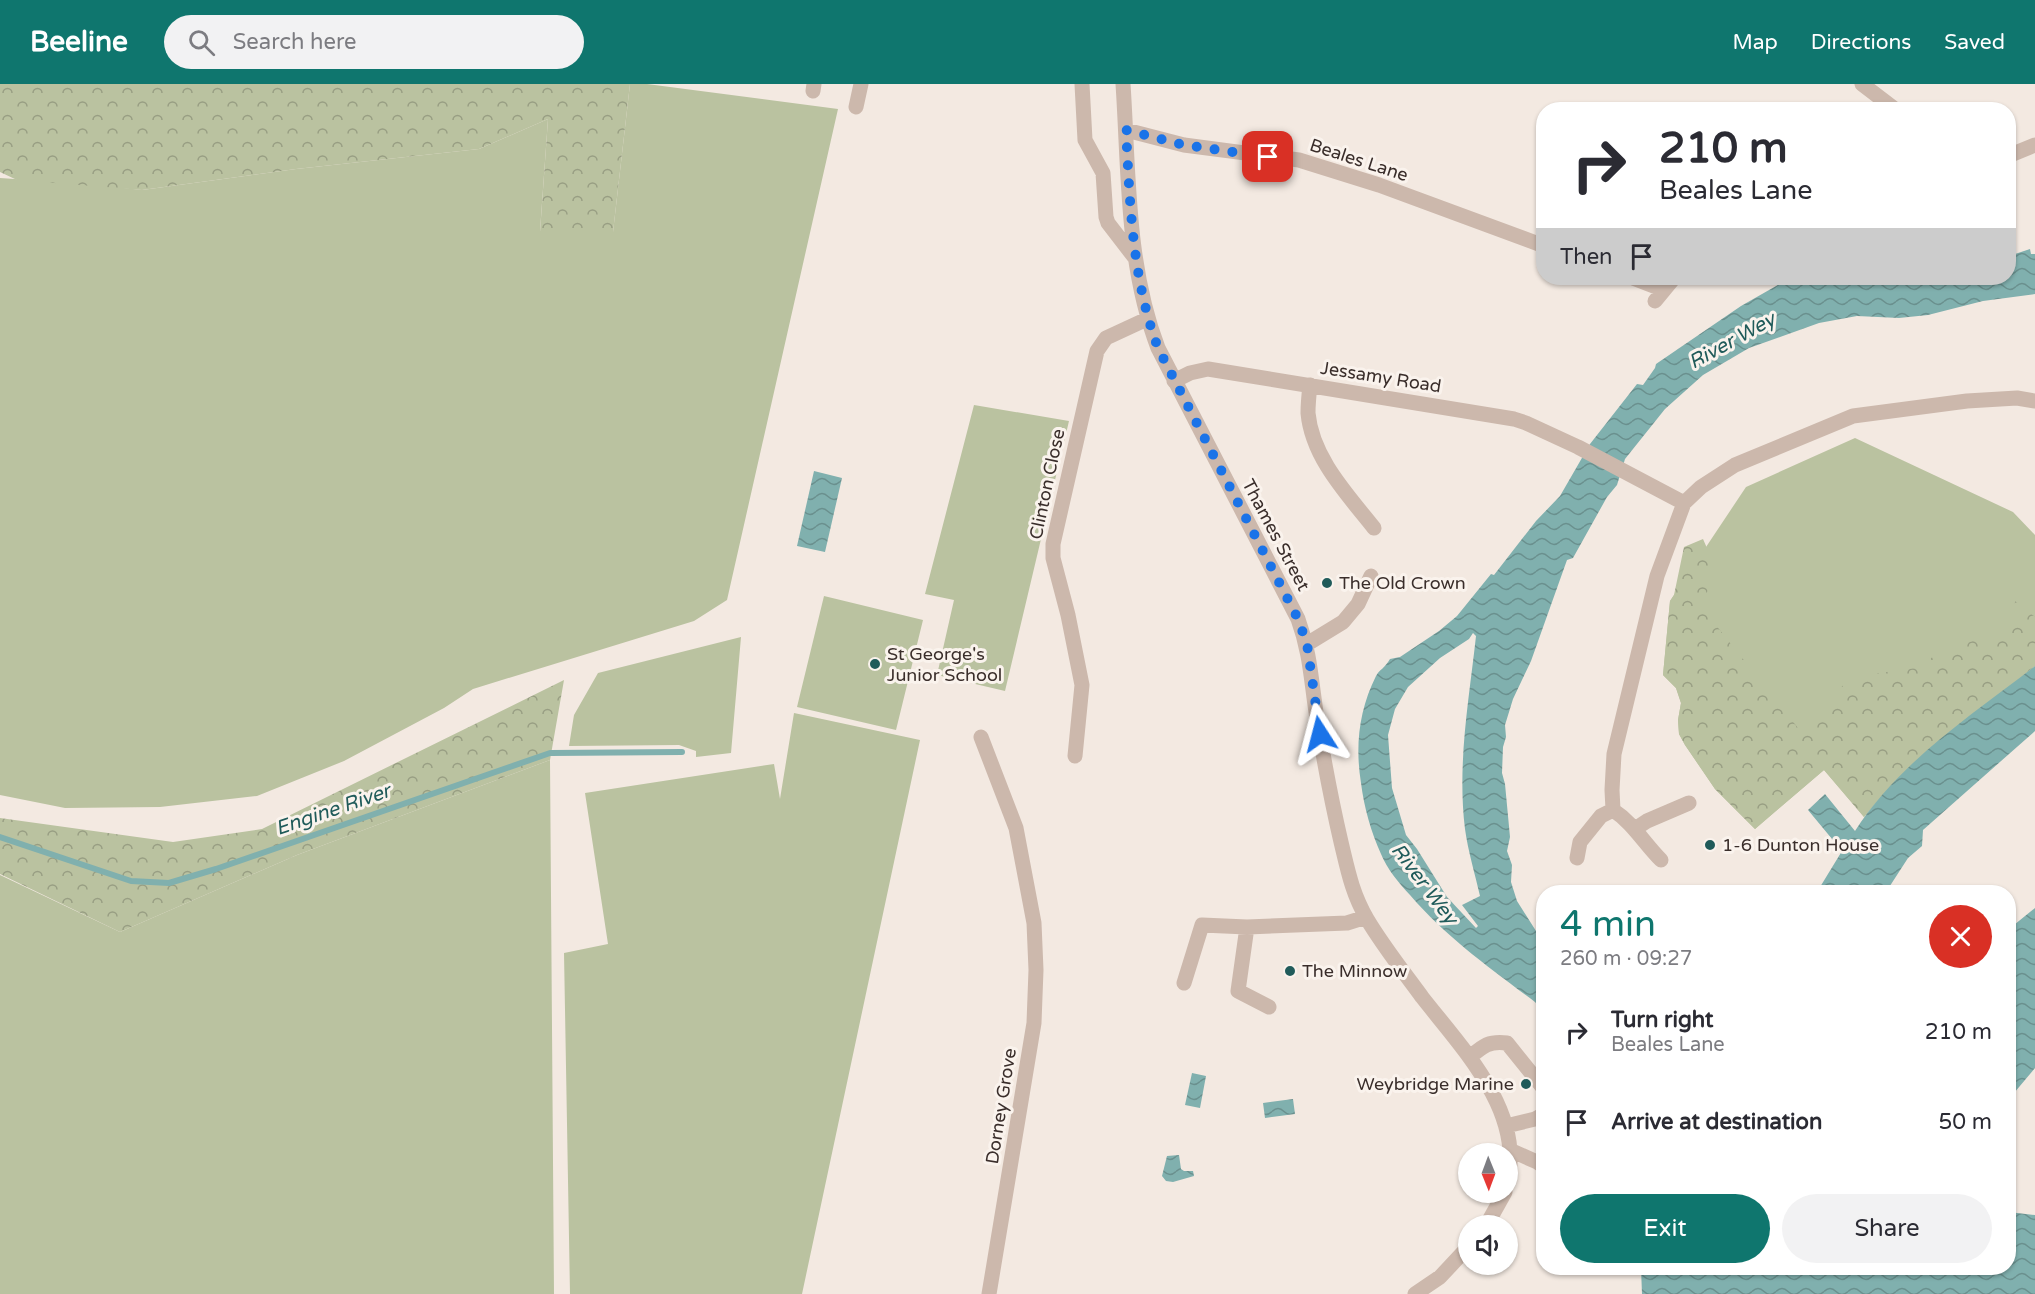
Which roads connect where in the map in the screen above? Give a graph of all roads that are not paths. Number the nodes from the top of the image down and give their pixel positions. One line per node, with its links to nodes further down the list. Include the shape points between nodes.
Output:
1 (861, 84): 6 (street)
2 (1082, 84): 11 (street, via 1085,141 1103,174 1106,217)
3 (1123, 84): 7 (street, Thames Street)
4 (1862, 84): 5 (street)
5 (1886, 102)
6 (856, 107)
7 (1126, 130): 10 (street, Beales Lane, via 1184,145 1299,160); 11 (street, Thames Street)
8 (2035, 145): 9 (street)
9 (2016, 153)
10 (1536, 243)
11 (1135, 258): 14 (street, Thames Street)
12 (1644, 285): 13 (street, via 1660,296)
13 (1669, 285)
14 (1147, 319): 15 (street, Thames Street); 23 (street, Clinton Close, via 1106,338 1097,351 1053,544 1082,685)
15 (1174, 381): 16 (street, Jessamy Road, via 1208,369); 21 (street, Thames Street, via 1284,590)
16 (1310, 385): 18 (street, Jessamy Road, via 1514,419 1578,447); 19 (street, via 1308,412 1321,453 1333,476)
17 (2035, 401): 18 (street, via 1967,401 1853,416 1735,465)
18 (1684, 503): 25 (street, via 1657,576 1614,754)
19 (1374, 528)
20 (1371, 576): 21 (street, via 1358,604 1343,622)
21 (1307, 644): 29 (street, Thames Street, via 1331,798 1355,896)
22 (981, 737): 41 (street, Dorney Grove, via 1016,828 1035,923 1035,1023)
23 (1075, 756)
24 (1689, 803): 26 (street)
25 (1613, 810): 26 (street); 27 (street, via 1601,816 1580,842)
26 (1635, 829): 28 (street)
27 (1577, 858)
28 (1661, 860)
29 (1366, 917): 30 (street, via 1347,923); 33 (street, Thames Street)
30 (1246, 927): 31 (street, via 1202,925); 32 (street, via 1238,991)
31 (1184, 983)
32 (1269, 1007)
33 (1470, 1057): 34 (street, via 1493,1041 1507,1043); 36 (street, Thames Street)
34 (1536, 1079)
35 (1536, 1118): 36 (street)
36 (1506, 1126): 37 (street, Thames Street)
37 (1509, 1143)
38 (1518, 1153): 39 (street)
39 (1536, 1160)
40 (1458, 1257): 42 (street)
41 (989, 1294)
42 (1417, 1294)

